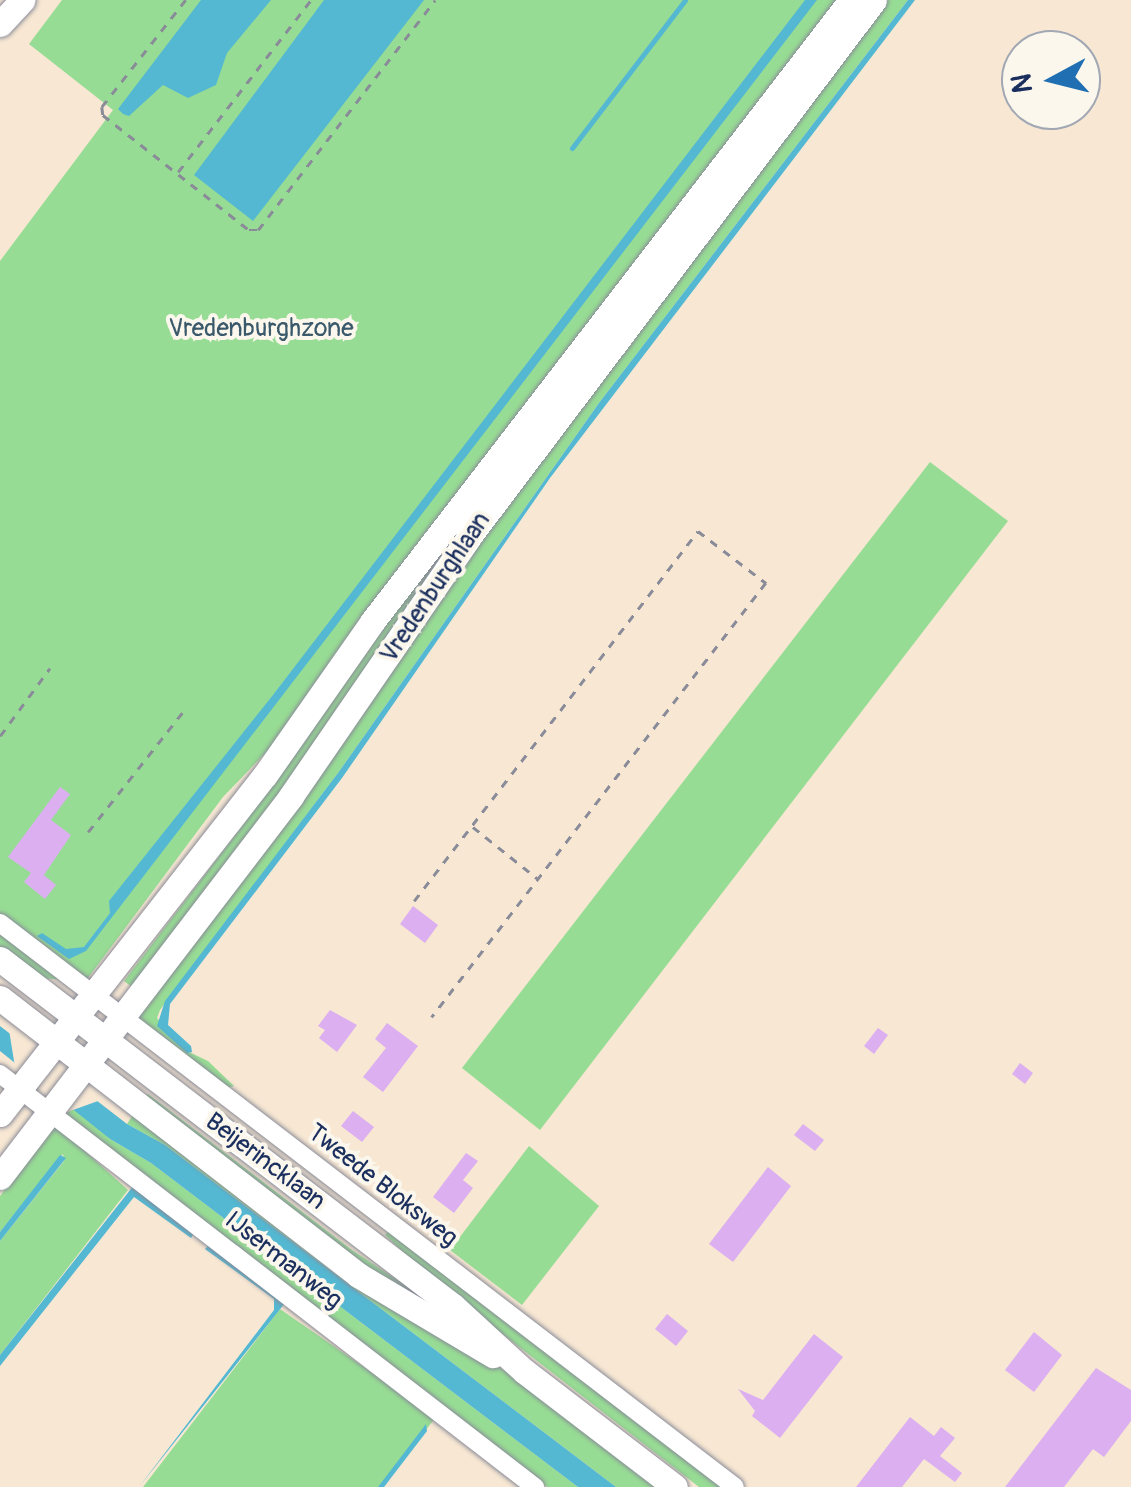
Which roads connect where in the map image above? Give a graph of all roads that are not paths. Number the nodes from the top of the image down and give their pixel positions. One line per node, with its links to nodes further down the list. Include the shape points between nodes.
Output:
1 (22, 0): 4 (main road)
2 (851, 0): 7 (main road, Vredenburghlaan)
3 (874, 0): 10 (main road, Vredenburghlaan, via 585,378 292,796)
4 (0, 24)
5 (0, 924): 7 (street, Tweede Bloksweg)
6 (3, 961): 9 (main road, Beijerincklaan)
7 (92, 994): 9 (main road, Vredenburghlaan); 10 (street, Tweede Bloksweg)
8 (0, 998): 12 (main road, Beijerincklaan)
9 (76, 1015): 11 (main road, Beijerincklaan); 12 (main road, Vredenburghlaan)
10 (122, 1017): 11 (main road, Vredenburghlaan); 19 (street, Tweede Bloksweg)
11 (106, 1039): 13 (main road, Vredenburghlaan); 16 (main road, Beijerincklaan, via 453,1306)
12 (30, 1068): 13 (main road, Beijerincklaan); 13 (street, IJsermanweg); 14 (main road, Vredenburghlaan)
13 (67, 1088): 15 (main road, Vredenburghlaan); 16 (main road, Beijerincklaan, via 358,1275); 17 (street, IJsermanweg)
14 (0, 1114)
15 (0, 1177)
16 (524, 1371): 18 (main road, Beijerincklaan)
17 (536, 1487)
18 (675, 1487)
19 (735, 1487)

